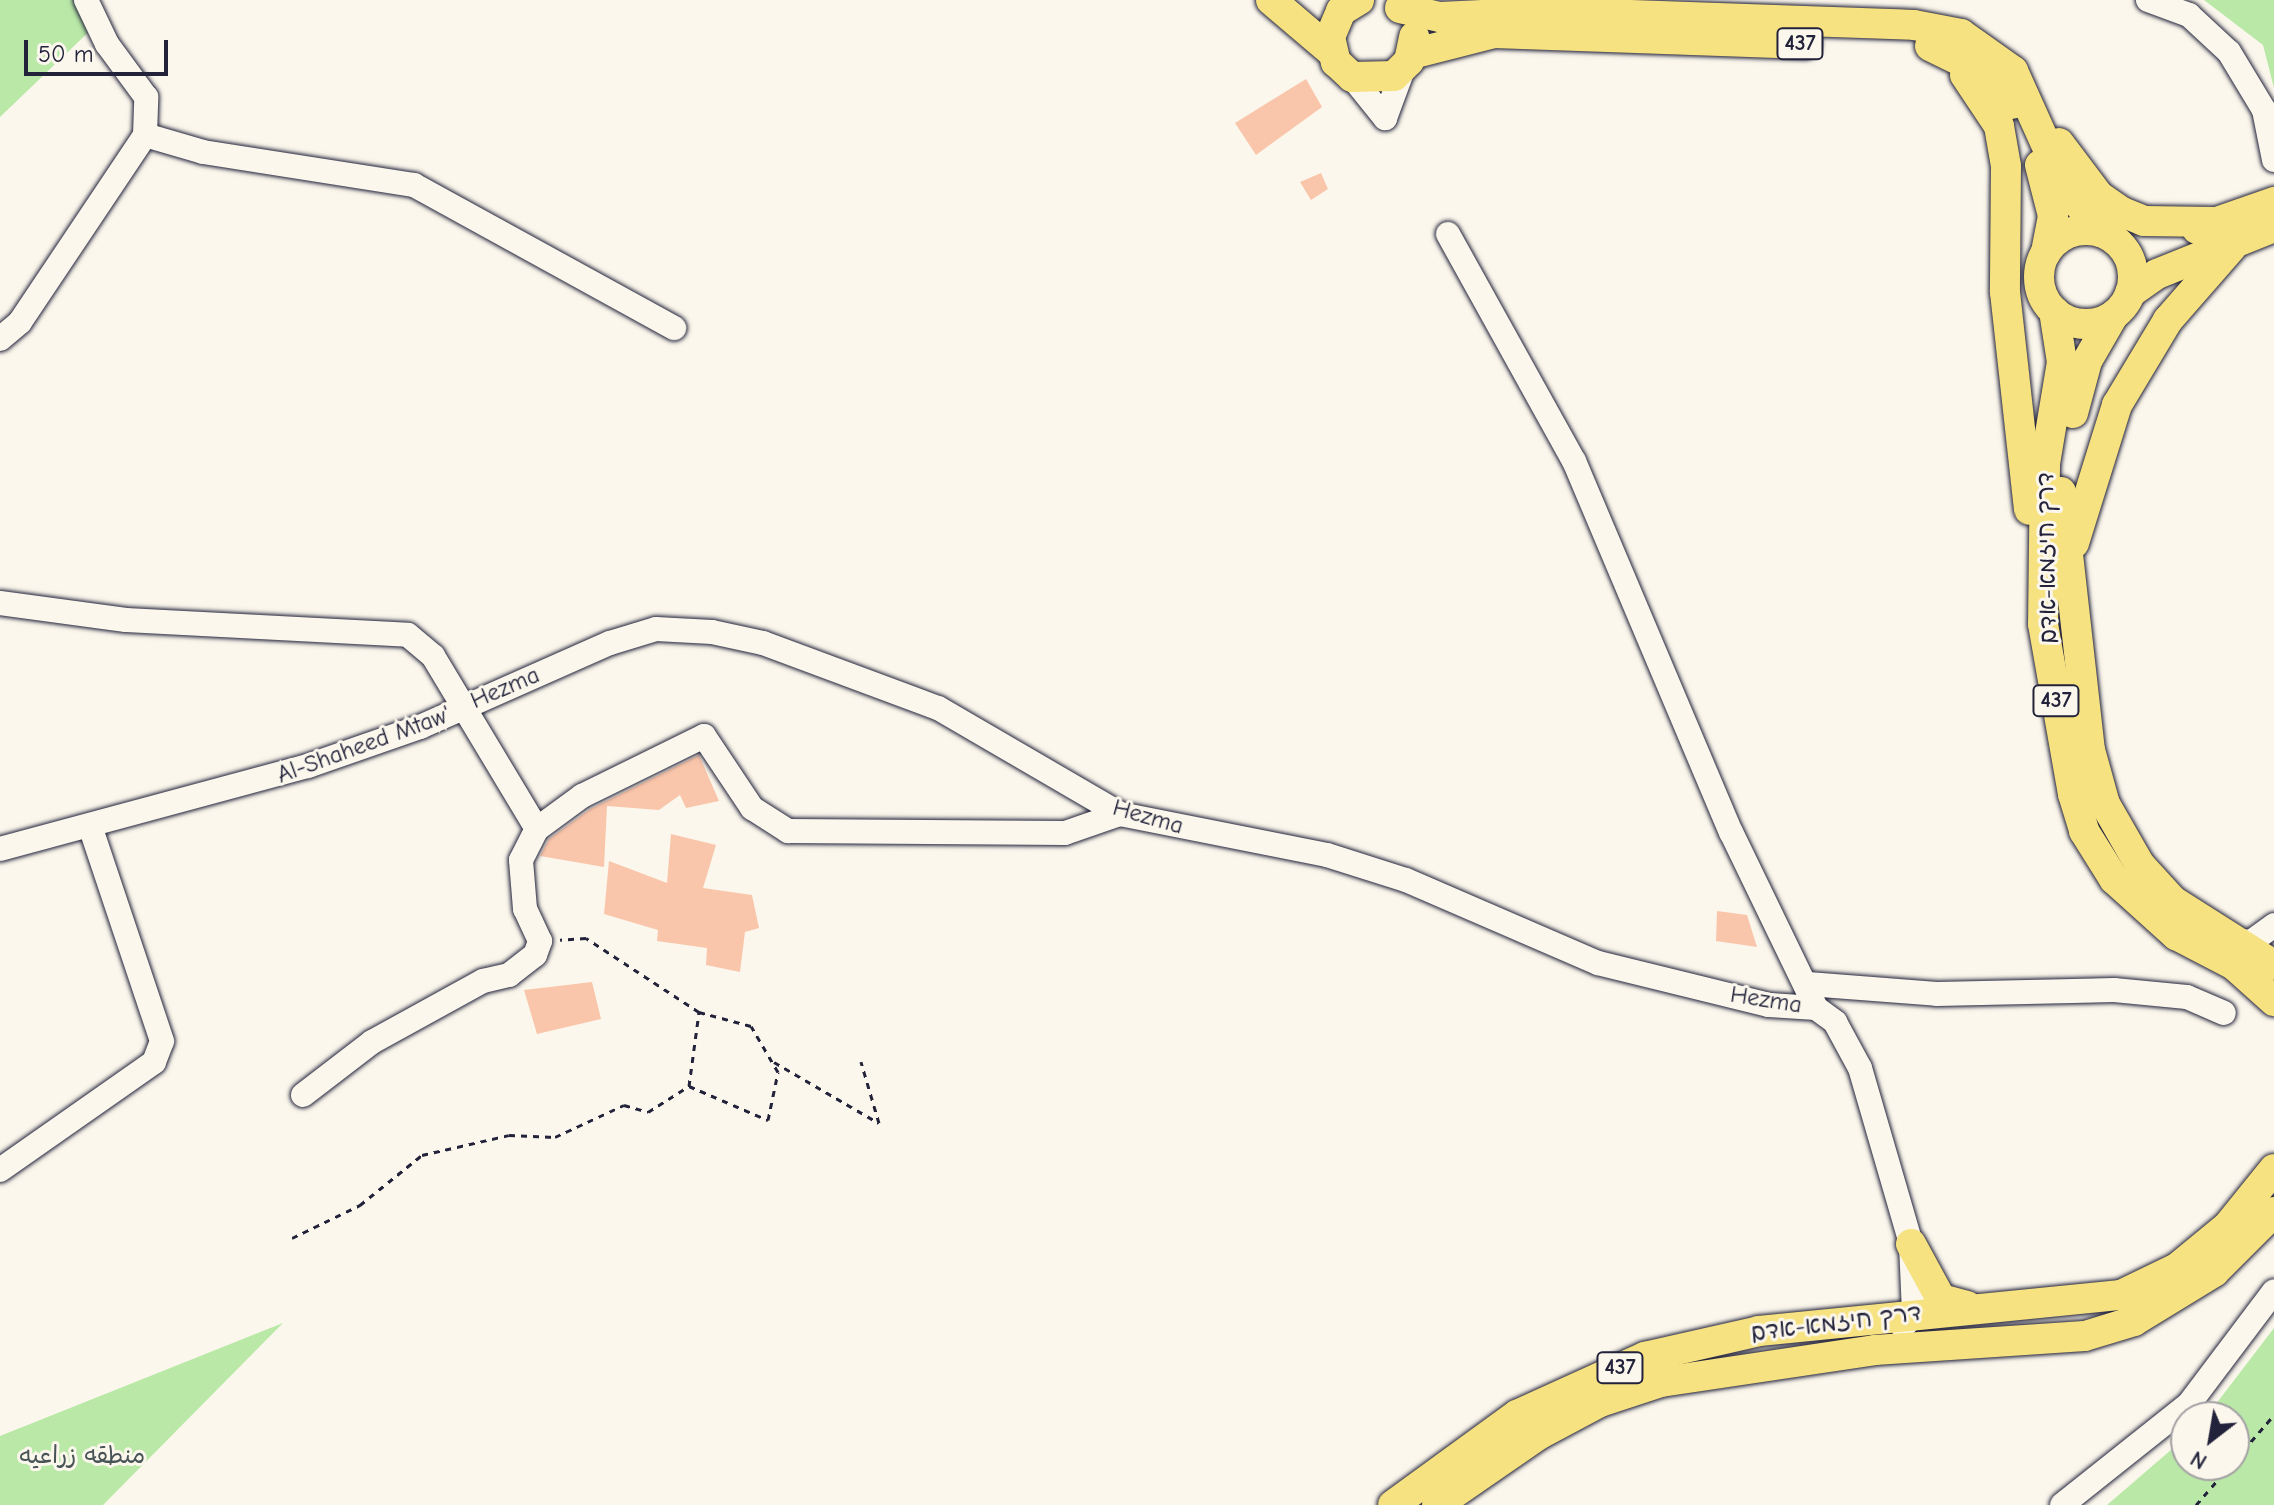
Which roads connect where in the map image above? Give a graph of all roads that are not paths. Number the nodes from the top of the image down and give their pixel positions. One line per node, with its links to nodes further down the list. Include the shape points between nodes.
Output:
1 (86, 0): 10 (street, via 107,44 146,97)
2 (1271, 0): 7 (main road)
3 (2148, 0): 11 (street, via 2189,15 2229,52 2264,110)
4 (1347, 1): 7 (main road, via 1333,23)
5 (1392, 4): 8 (main road, via 1413,29); 9 (main road, 437, via 1440,17 1545,12 1940,28 2000,56)
6 (1943, 49): 8 (main road, 437, via 1494,33); 17 (main road, 437, via 1993,77 2028,131 2053,216); 24 (main road, via 1983,95 2002,139 2009,347)
7 (1332, 52): 8 (main road, via 1352,77 1380,81)
8 (1408, 61)
9 (2027, 96): 15 (main road, via 2099,196 2144,221); 16 (main road, 437, via 2066,189)
10 (145, 135): 20 (street, via 203,152 414,185); 21 (street, via 20,322)
11 (2274, 160)
12 (2274, 202): 15 (main road)
13 (2274, 227): 15 (main road)
14 (1448, 234): 33 (street, via 1574,461 1731,832)
15 (2224, 235): 16 (main road); 18 (main road, via 2157,274); 22 (main road, via 2117,405 2084,496)
16 (2108, 236): 17 (main road, via 2071,232); 18 (main road, via 2133,269)
17 (2046, 252): 19 (main road, via 2040,283)
18 (2122, 305): 19 (main road, via 2083,324); 22 (main road, דרך חיזמא-אדם / 437, via 2082,376 2066,448)
19 (2054, 311): 24 (main road, דרך חיזמא-אדם / 437, via 2062,362 2045,464)
20 (674, 328)
21 (0, 339)
22 (2066, 580): 31 (main road, דרך חיזמא-אדם / 437, via 2090,750 2105,804 2140,865 2173,901)
23 (0, 603): 25 (street, via 126,620 387,630 423,644)
24 (2043, 624): 34 (main road, דרך חיזמא-אדם / 437, via 2084,831 2114,879 2149,912 2234,965)
25 (459, 708): 26 (street, Hezma, via 641,633 712,632 763,643 938,708); 27 (street, Al-Shaheed Mtaw', via 254,784); 28 (street, Al-Shaheed Mtaw')
26 (1120, 814): 28 (street, via 1065,833 788,831 752,808 704,736 651,758); 35 (street, Hezma, via 1327,855 1406,880 1598,963 1769,1005)
27 (90, 826): 29 (street, Al-Shaheed Mtaw'); 39 (street, via 162,1041 154,1062)
28 (537, 829): 37 (street, via 521,860 525,909 540,941 535,955 509,975 463,991 372,1042)
29 (0, 849)
30 (2272, 927): 31 (street, via 2251,942); 32 (street)
31 (2234, 940): 32 (main road, דרך חיזמא-אדם / 437)
32 (2274, 963)
33 (1808, 984): 35 (street); 36 (street, via 1937,994 2114,990 2187,997)
34 (2274, 1001)
35 (1816, 1008): 41 (street, via 1835,1022 1860,1068)
36 (2224, 1013)
37 (303, 1095)
38 (2274, 1169): 44 (main road, דרך חיזמא-אדם / 437, via 2228,1226 2177,1268 2121,1295)
39 (0, 1170)
40 (2274, 1212): 47 (main road, דרך חיזמא-אדם / 437, via 2190,1290 2134,1321 2085,1336)
41 (1911, 1244): 42 (street); 44 (main road, via 1941,1299)
42 (1912, 1274): 45 (street); 46 (main road, via 1901,1306)
43 (2274, 1291): 50 (street, via 2189,1404)
44 (1973, 1307): 45 (main road, דרך חיזמא-אדם / 437)
45 (1914, 1314): 46 (main road, דרך חיזמא-אדם / 437); 47 (street)
46 (1878, 1336): 47 (main road, דרך חיזמא-אדם / 437); 48 (main road, דרך חיזמא-אדם / 437, via 1759,1331 1645,1357 1517,1415); 49 (main road, דרך חיזמא-אדם / 437, via 1600,1402)
47 (1961, 1346)
48 (1393, 1505)
49 (1437, 1505)
50 (2062, 1505)

